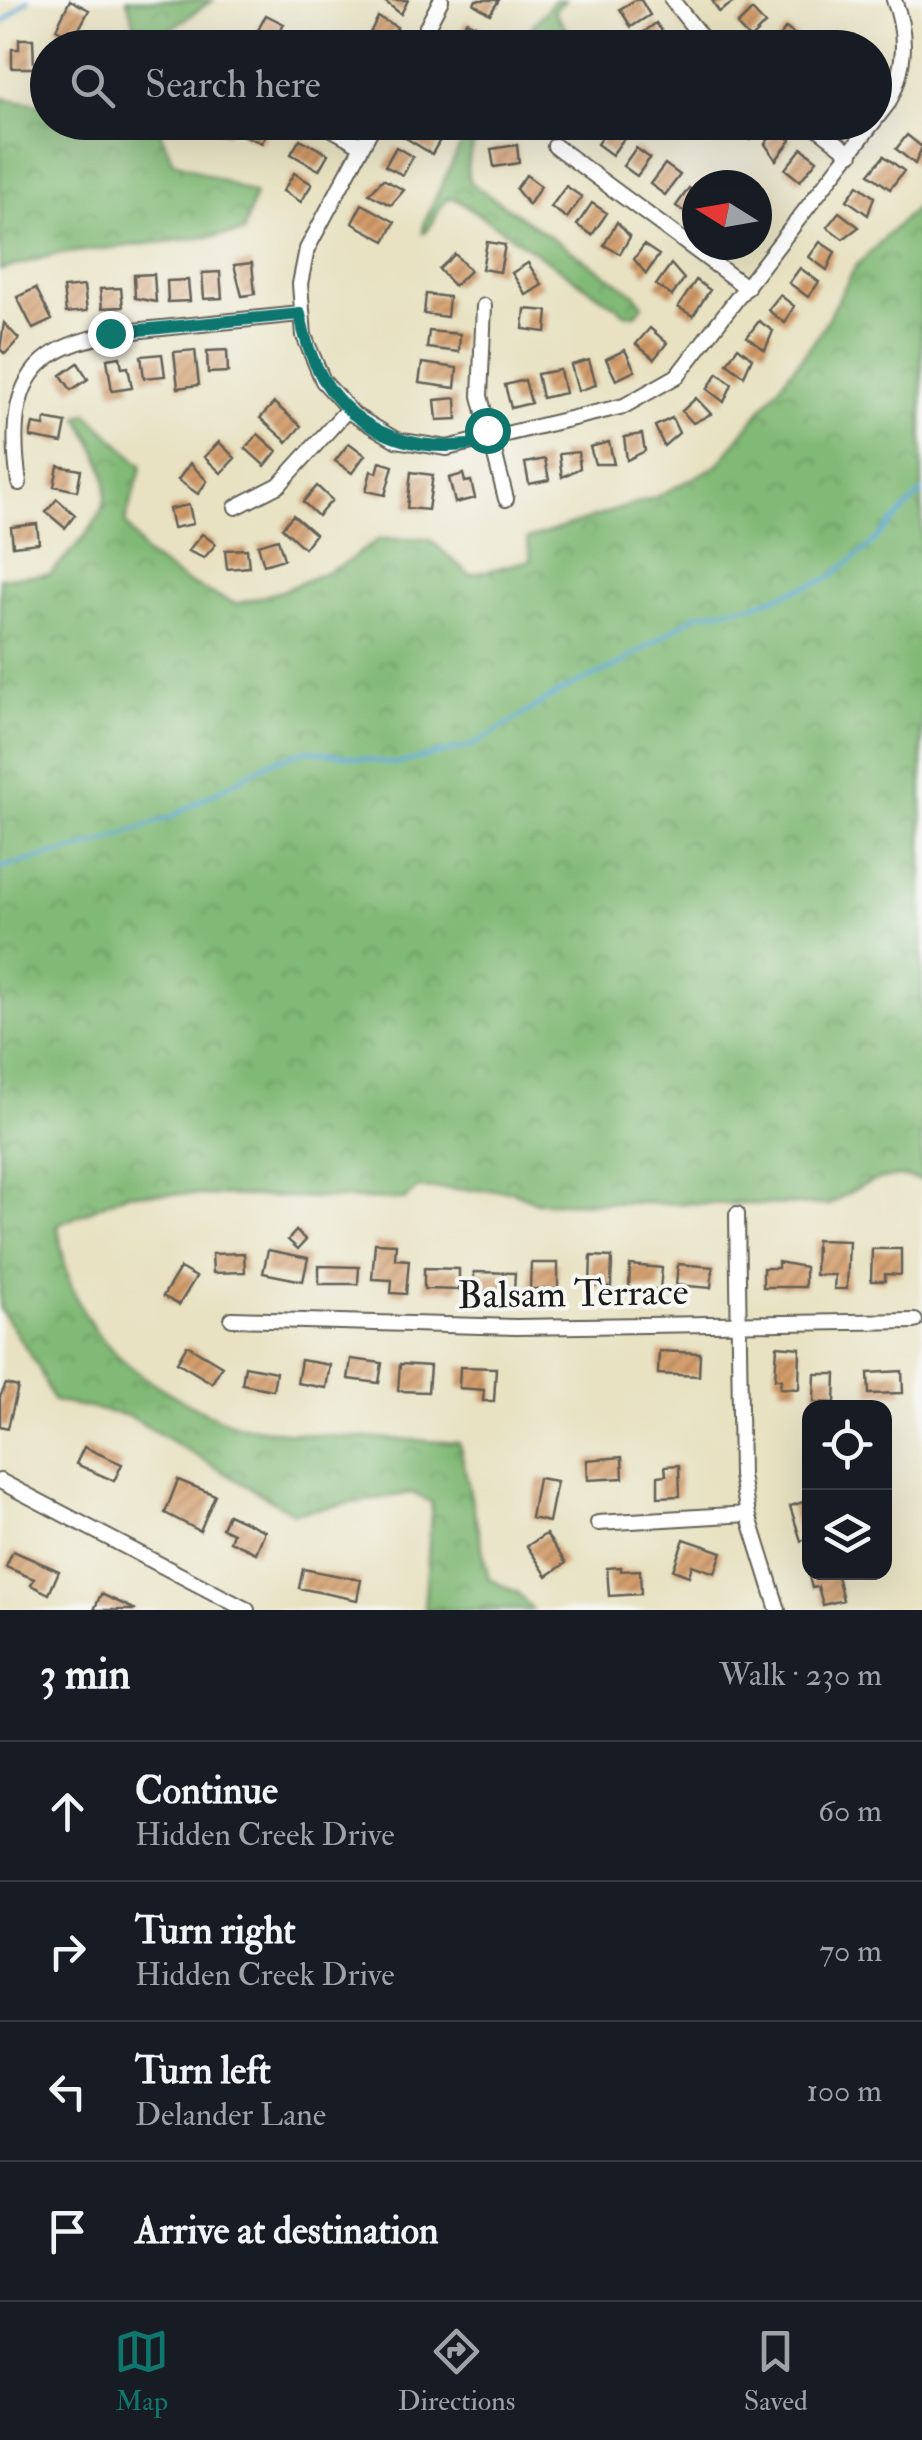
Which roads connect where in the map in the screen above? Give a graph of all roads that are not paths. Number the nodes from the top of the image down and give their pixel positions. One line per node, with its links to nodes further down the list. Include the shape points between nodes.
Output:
1 (441, 0): 4 (street)
2 (672, 0): 5 (street)
3 (894, 0): 6 (street, via 904,36)
4 (425, 30)
5 (696, 30)
6 (892, 91)
7 (352, 140): 11 (street)
8 (365, 140): 11 (street)
9 (833, 140): 13 (street)
10 (860, 140): 13 (street)
11 (362, 146): 16 (street, via 307,249)
12 (556, 146): 14 (street)
13 (851, 154): 14 (street)
14 (748, 288): 18 (street, via 677,376 653,392)
15 (484, 306): 18 (street, via 480,396)
16 (300, 314): 17 (street, via 311,360); 19 (street, via 110,333 48,349 22,372 6,410)
17 (348, 409): 18 (street, via 376,430 421,446); 21 (street, via 279,485)
18 (490, 441): 20 (street)
19 (18, 483)
20 (506, 499)
21 (236, 507)
22 (737, 1214): 25 (street)
23 (232, 1319): 25 (street, Balsam Terrace, via 397,1326)
24 (915, 1321): 25 (street, Balsam Terrace)
25 (738, 1324): 27 (street)
26 (0, 1480): 29 (street)
27 (748, 1514): 28 (street); 30 (street)
28 (598, 1523)
29 (247, 1610)
30 (778, 1610)

